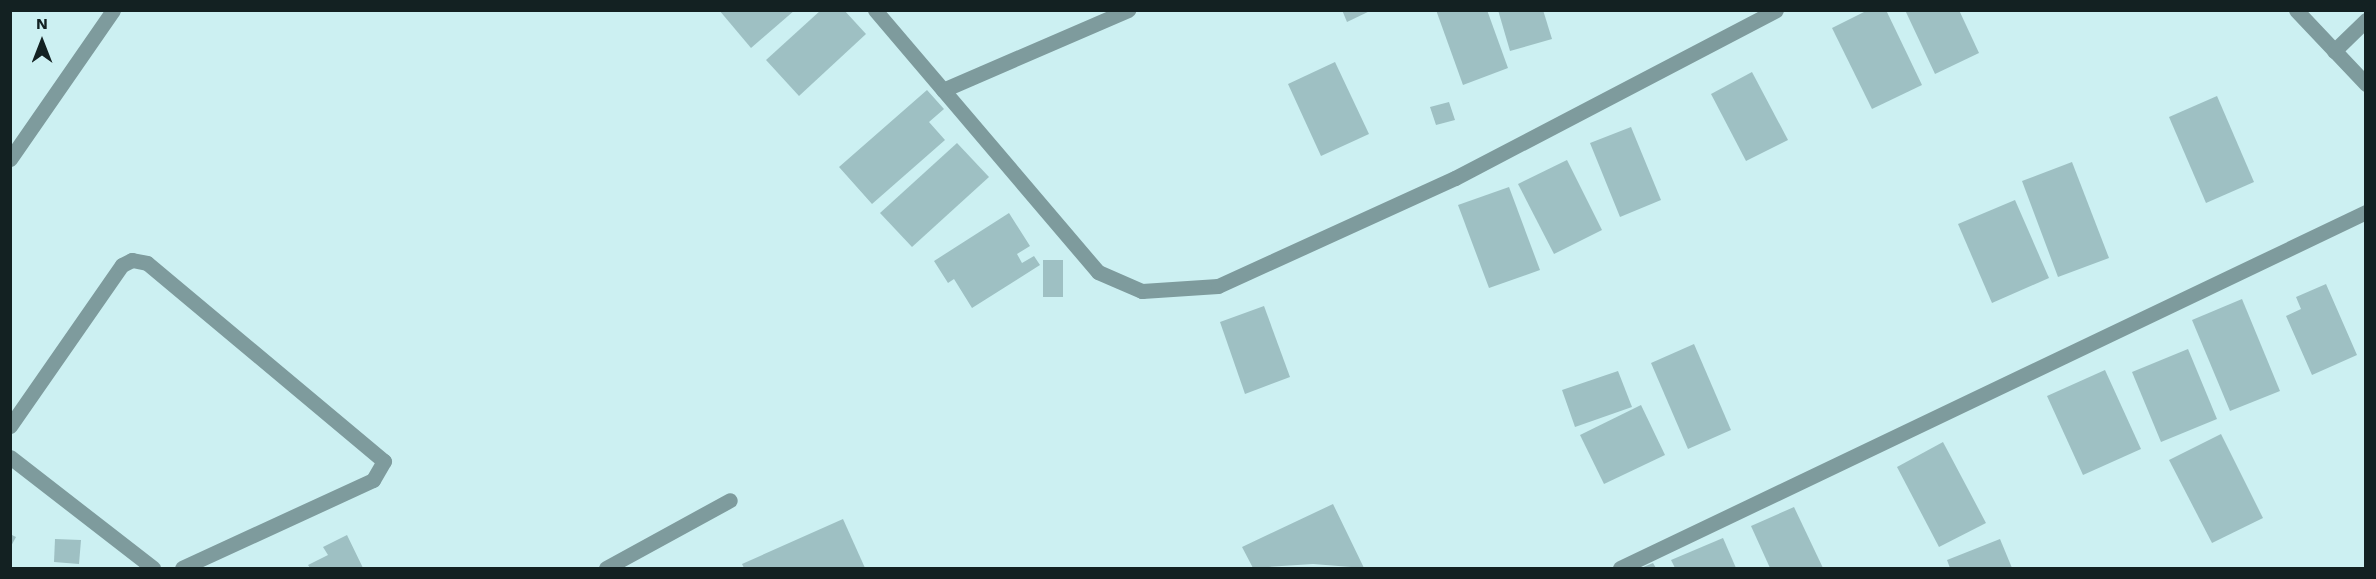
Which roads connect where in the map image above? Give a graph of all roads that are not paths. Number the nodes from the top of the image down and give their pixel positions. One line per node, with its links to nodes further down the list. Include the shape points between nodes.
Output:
1 (113, 10): 10 (street)
2 (874, 10): 9 (street)
3 (1128, 10): 9 (street)
4 (1776, 10): 9 (street, via 1455,177 1218,286 1142,291 1098,272)
5 (2296, 10): 7 (street)
6 (2366, 20): 7 (street)
7 (2334, 51): 8 (street)
8 (2366, 84)
9 (943, 90)
10 (10, 159)
11 (2366, 212): 18 (street)
12 (10, 426): 16 (street, via 122,265 132,260 147,263 384,461 374,480)
13 (10, 457): 15 (street)
14 (730, 500): 17 (street)
15 (153, 568)
16 (182, 568)
17 (606, 568)
18 (1620, 568)

